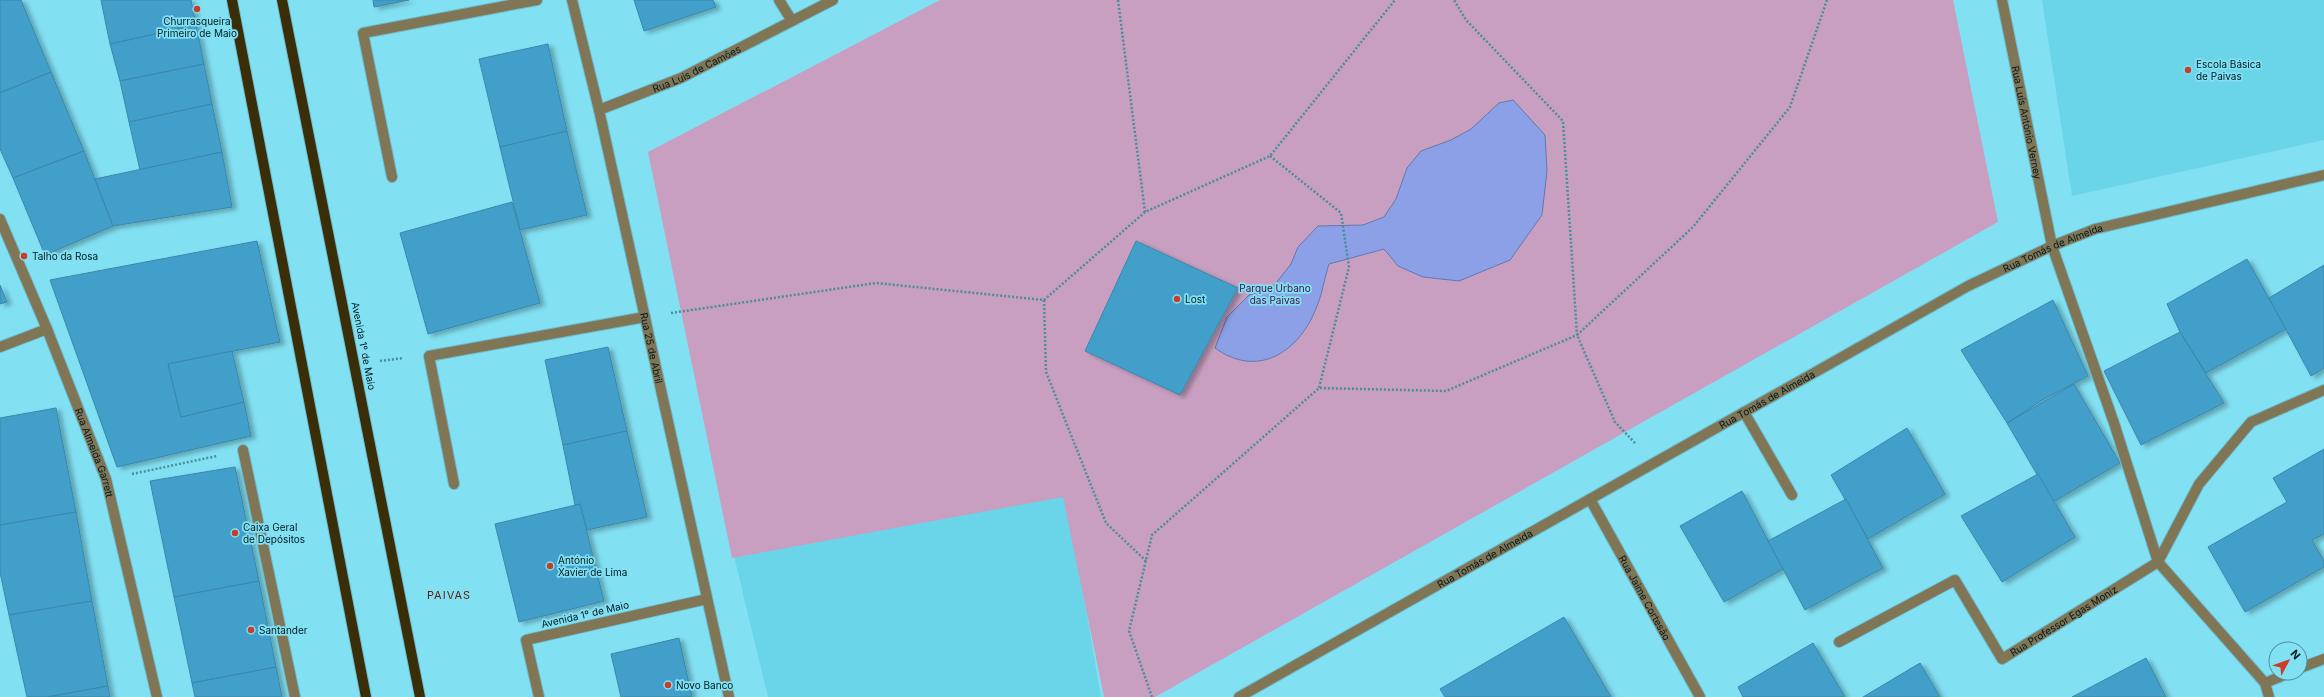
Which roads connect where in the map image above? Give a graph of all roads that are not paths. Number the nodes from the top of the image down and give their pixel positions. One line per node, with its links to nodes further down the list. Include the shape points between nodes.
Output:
1 (232, 0): 32 (main road)
2 (282, 0): 33 (main road, Avenida 1º de Maio)
3 (537, 0): 11 (street, via 363,33)
4 (572, 0): 9 (street, Rua 25 de Abril)
5 (779, 0): 8 (street)
6 (834, 0): 8 (street, Rua Luis de Camões)
7 (2002, 0): 13 (street, Rua Luís António Verney)
8 (792, 21): 9 (street, Rua Luis de Camões, via 681,78)
9 (599, 110): 14 (street, Rua 25 de Abril)
10 (2324, 175): 13 (street, Rua Tomás de Almeida, via 2095,229)
11 (392, 176)
12 (0, 219): 15 (street, Rua Almeida Garrett)
13 (2052, 246): 18 (street, Rua Tomás de Almeida, via 1968,286); 23 (street, Rua Luís António Verney, via 2114,423)
14 (645, 317): 20 (street, via 429,356); 24 (street, Rua 25 de Abril)
15 (47, 329): 16 (street); 30 (street, Rua Almeida Garrett, via 106,479)
16 (0, 347)
17 (2324, 390): 23 (street, via 2251,422 2199,484)
18 (1744, 412): 21 (street); 22 (street, Rua Tomás de Almeida)
19 (243, 450): 31 (street)
20 (454, 484)
21 (1792, 495)
22 (1590, 500): 36 (street, Rua Tomás de Almeida); 37 (street, Rua Jaime Cortesão)
23 (2158, 562): 25 (street, Rua Professor Egas Moniz, via 2002,659 1955,580); 29 (street)
24 (708, 599): 34 (street, Avenida 1º de Maio, via 526,640); 35 (street, Rua 25 de Abril)
25 (1839, 642)
26 (2324, 659): 27 (street)
27 (2308, 665)
28 (2270, 681): 29 (street)
29 (2265, 683): 38 (street)
30 (157, 697)
31 (295, 697)
32 (366, 697)
33 (420, 697)
34 (538, 697)
35 (729, 697)
36 (1239, 697)
37 (1700, 697)
38 (2268, 697)

